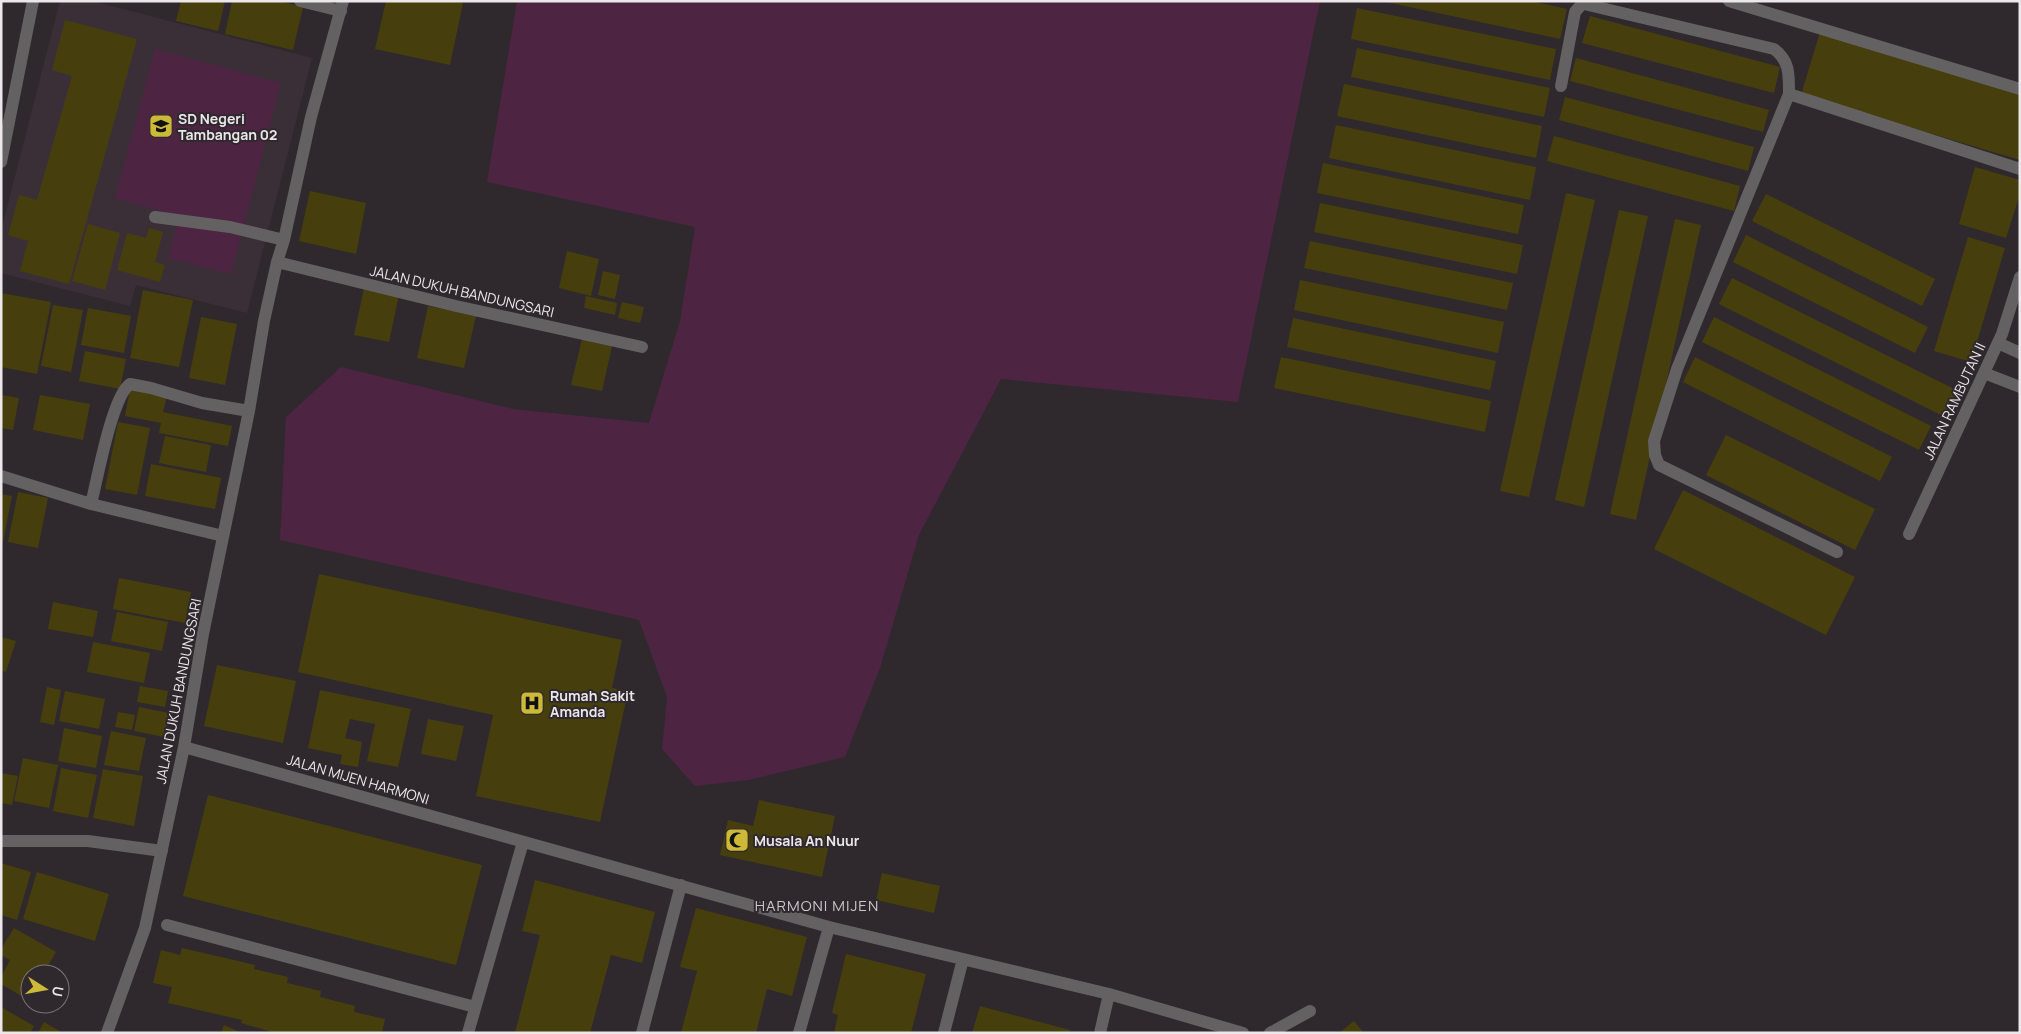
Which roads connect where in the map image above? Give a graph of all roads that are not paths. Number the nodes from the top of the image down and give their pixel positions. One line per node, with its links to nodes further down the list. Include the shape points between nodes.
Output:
1 (33, 1): 8 (street)
2 (300, 1): 4 (street)
3 (1729, 1): 6 (street)
4 (342, 6): 11 (street, JALAN DUKUH BANDUNGSARI, via 311,117)
5 (1561, 86): 7 (street, via 1575,12 1584,4 1774,49 1789,67)
6 (2020, 89)
7 (1789, 94): 9 (street); 24 (street, via 1677,369 1654,448 1659,465)
8 (1, 162)
9 (2020, 169)
10 (155, 217): 11 (street, via 230,227)
11 (284, 240): 12 (street, JALAN DUKUH BANDUNGSARI)
12 (277, 262): 15 (street, JALAN DUKUH BANDUNGSARI); 19 (street, JALAN DUKUH BANDUNGSARI)
13 (2020, 277): 14 (street, JALAN RAMBUTAN II)
14 (1998, 343): 16 (street); 17 (street, JALAN RAMBUTAN II)
15 (642, 347)
16 (2020, 353)
17 (1984, 373): 18 (street); 22 (street, JALAN RAMBUTAN II)
18 (2020, 387)
19 (249, 411): 21 (street, via 202,403 130,384 119,398 113,415); 23 (street, JALAN DUKUH BANDUNGSARI)
20 (1, 476): 21 (street)
21 (91, 504): 23 (street)
22 (1909, 534)
23 (223, 536): 25 (street, JALAN DUKUH BANDUNGSARI)
24 (1837, 552)
25 (184, 747): 27 (street, JALAN MIJEN HARMONI); 28 (street, JALAN DUKUH BANDUNGSARI)
26 (1, 841): 28 (street, via 88,841)
27 (523, 842): 29 (street, JALAN MIJEN HARMONI); 34 (street)
28 (162, 851): 36 (street, JALAN DUKUH BANDUNGSARI, via 144,928)
29 (681, 885): 31 (street, JALAN MIJEN HARMONI); 38 (street)
30 (167, 925): 34 (street)
31 (829, 928): 32 (street, JALAN MIJEN HARMONI); 39 (street)
32 (963, 959): 33 (street, JALAN MIJEN HARMONI); 40 (street)
33 (1109, 994): 41 (street); 42 (street, JALAN MIJEN HARMONI)
34 (475, 1007): 37 (street)
35 (1310, 1011): 43 (street)
36 (108, 1033)
37 (468, 1033)
38 (642, 1033)
39 (799, 1033)
40 (944, 1033)
41 (1100, 1033)
42 (1242, 1033)
43 (1270, 1033)

